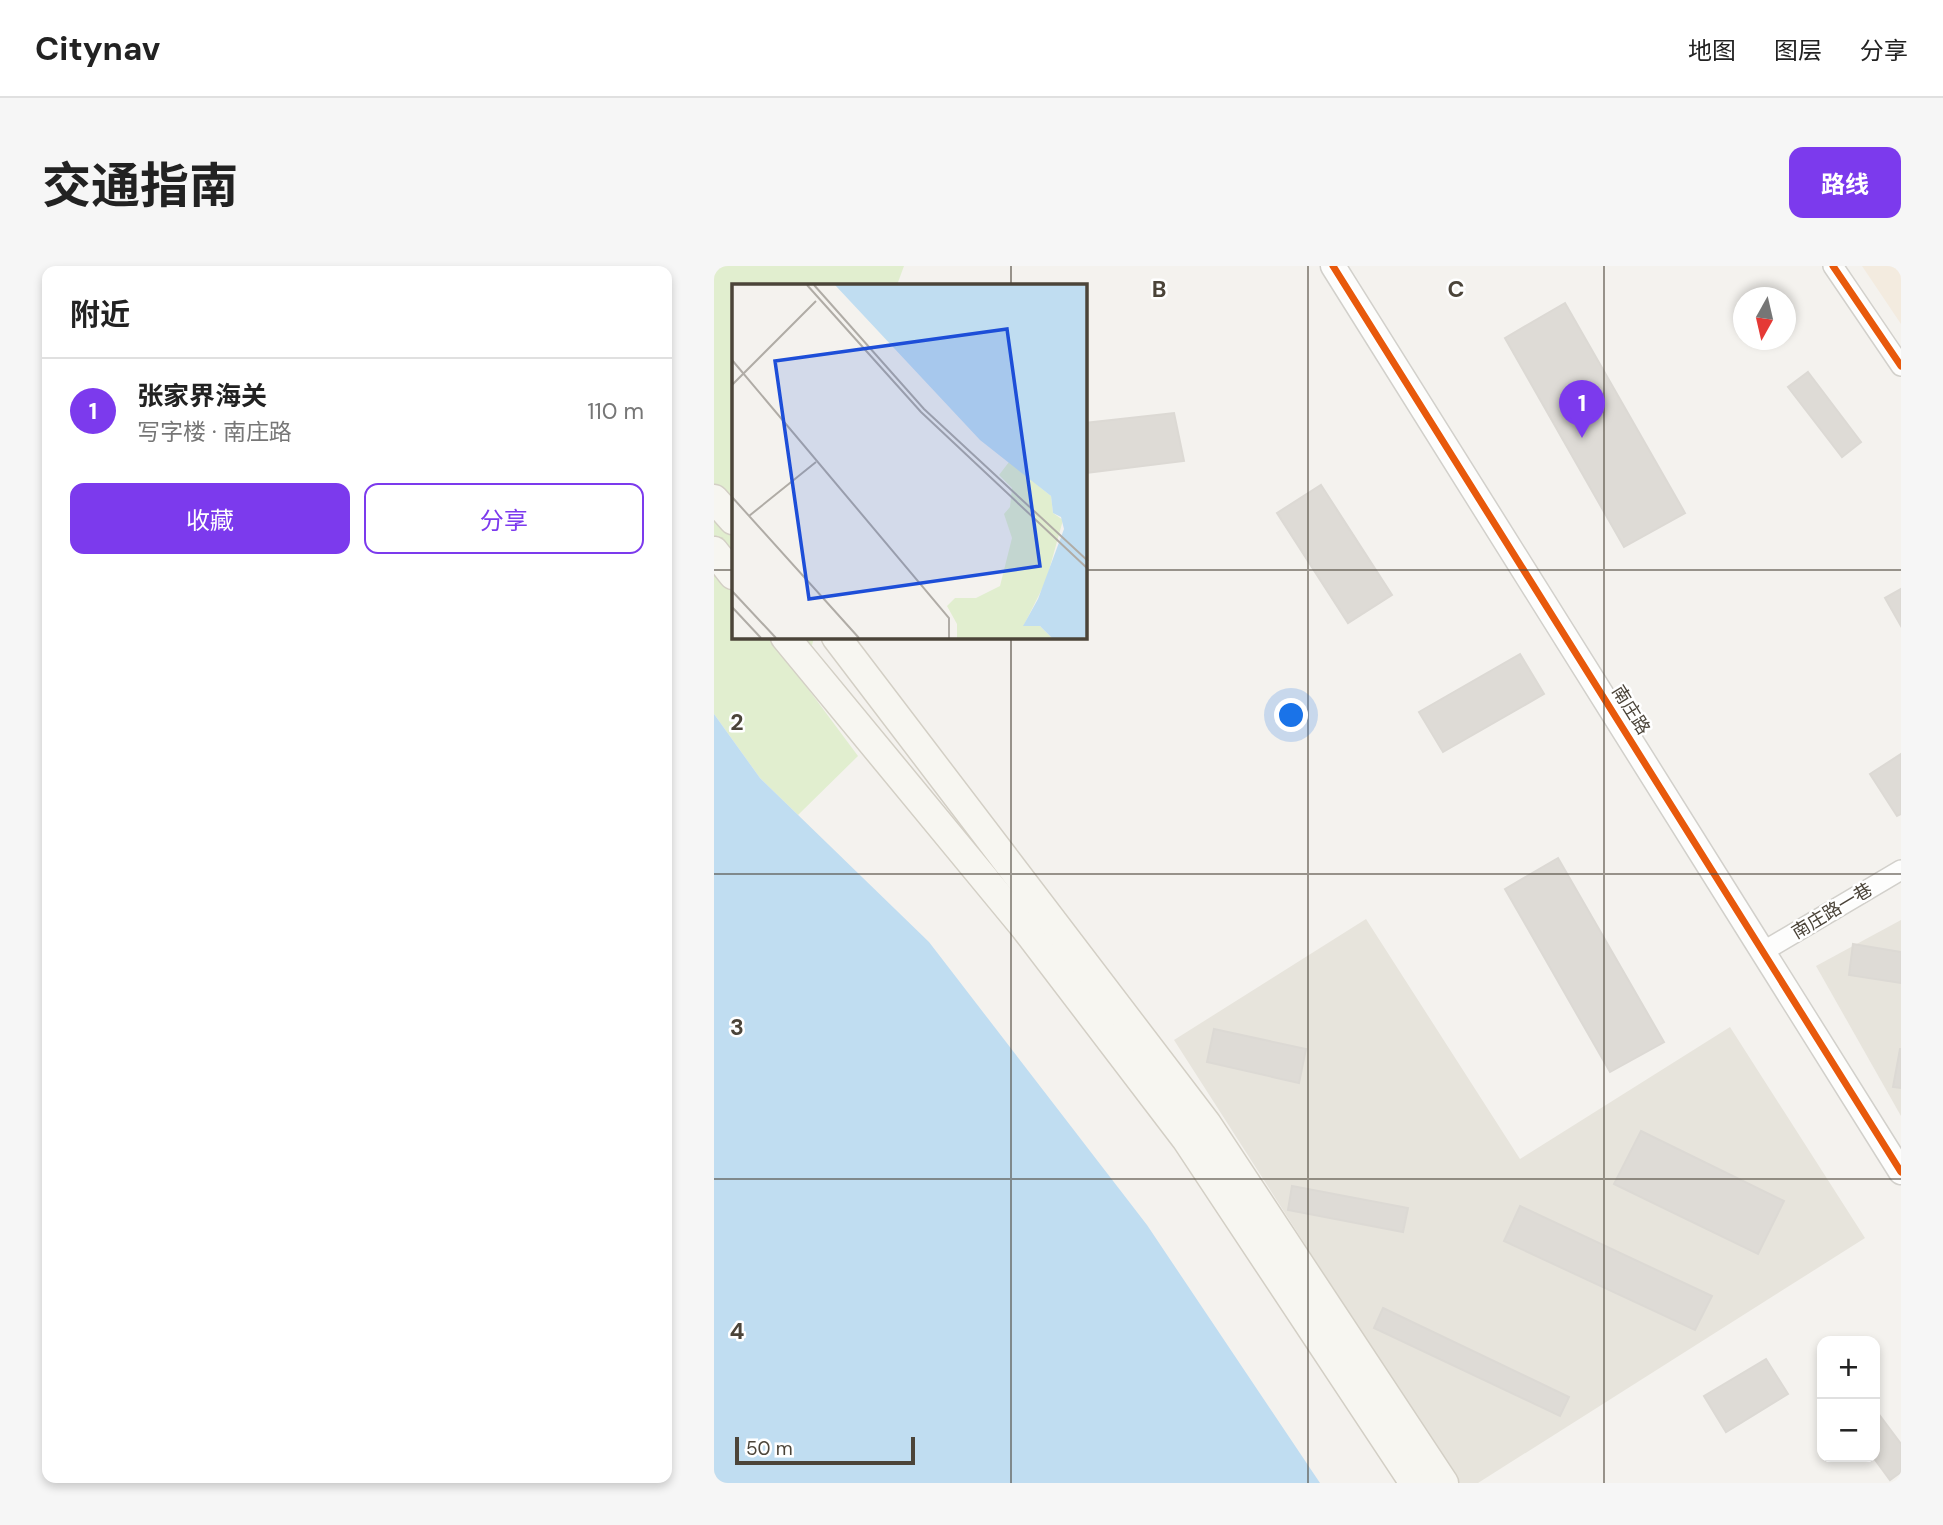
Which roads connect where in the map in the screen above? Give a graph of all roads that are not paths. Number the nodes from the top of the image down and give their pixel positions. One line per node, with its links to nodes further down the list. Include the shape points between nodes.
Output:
1 (1334, 266): 11 (street, 南庄路)
2 (1833, 266): 3 (street)
3 (1901, 366)
4 (714, 499): 5 (main road)
5 (732, 519)
6 (714, 551): 7 (main road)
7 (732, 574)
8 (787, 639): 13 (main road, via 1025,928 1186,1139)
9 (838, 639): 14 (main road, via 1207,1124)
10 (1901, 870): 11 (street, 南庄路一巷)
11 (1764, 951): 12 (street, 南庄路)
12 (1901, 1172)
13 (1414, 1483)
14 (1444, 1483)

